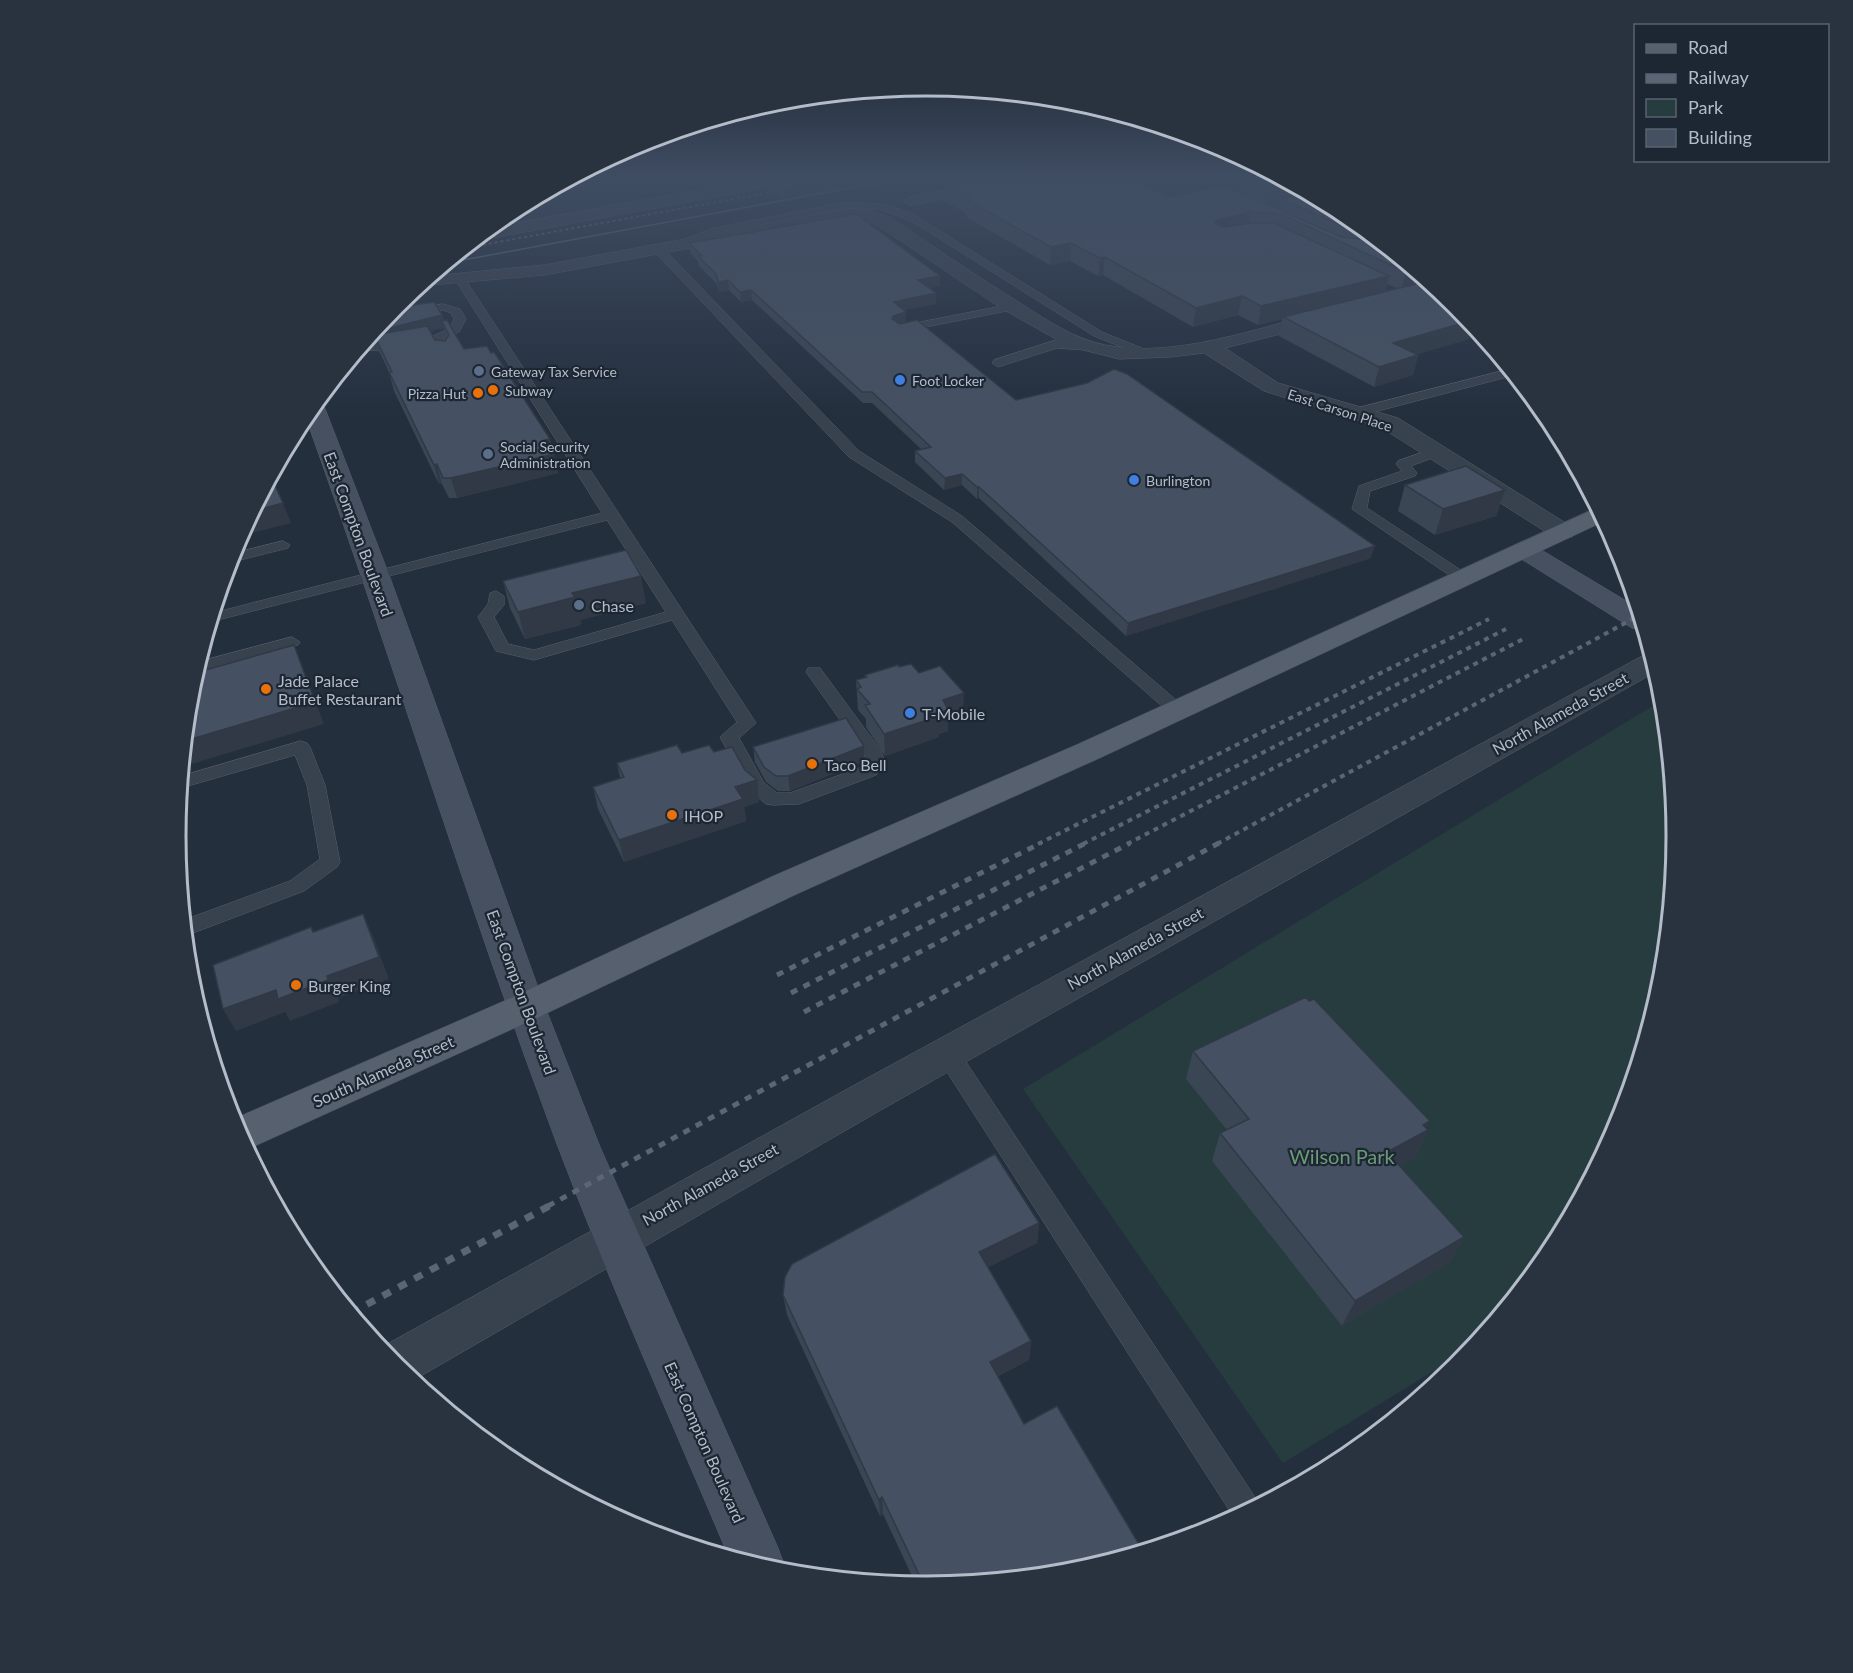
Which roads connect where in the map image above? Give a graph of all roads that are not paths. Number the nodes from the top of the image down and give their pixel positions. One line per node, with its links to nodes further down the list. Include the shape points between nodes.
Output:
1 (620, 255): 5 (street, via 544,270)
2 (663, 255): 38 (lane, via 854,454 957,519)
3 (935, 255): 7 (street)
4 (972, 255): 15 (lane, via 1098,334)
5 (460, 279): 6 (street); 22 (lane)
6 (437, 281)
7 (1013, 307): 10 (lane); 12 (street)
8 (1346, 312): 13 (street)
9 (402, 314): 11 (lane, via 443,307 456,311 460,319 454,330)
10 (900, 329)
11 (427, 339): 14 (lane); 16 (lane)
12 (1085, 346): 15 (street, via 1118,353); 17 (lane, via 1056,344)
13 (1207, 346): 15 (street); 19 (street, East Carson Place, via 1271,387)
14 (371, 347)
15 (1148, 353)
16 (446, 354)
17 (998, 363)
18 (1504, 374): 19 (lane)
19 (1355, 413): 21 (street, East Carson Place, via 1390,423)
20 (317, 417): 28 (main road, East Compton Boulevard)
21 (1435, 452): 24 (street, East Carson Place); 29 (lane, via 1403,464 1410,473 1364,489 1359,509)
22 (611, 516): 28 (lane); 31 (lane, via 638,568)
23 (1595, 517): 24 (main road)
24 (1563, 532): 26 (main road)
25 (283, 545): 27 (lane)
26 (1524, 550): 29 (main road); 33 (main road)
27 (241, 556)
28 (376, 575): 32 (lane); 41 (main road, East Compton Boulevard)
29 (1463, 579): 38 (main road)
30 (500, 601): 31 (lane, via 486,617 502,646 534,655)
31 (676, 614): 37 (lane, via 747,723 729,737 757,787 773,799 792,799 869,771 876,762)
32 (220, 616)
33 (1634, 617)
34 (292, 642): 35 (lane)
35 (206, 665)
36 (1647, 665): 42 (street, North Alameda Street)
37 (814, 672)
38 (1177, 710): 41 (main road, via 785,885)
39 (189, 780): 40 (lane, via 301,747 316,785 330,862 297,886)
40 (191, 925)
41 (526, 1007): 43 (main road, South Alameda Street); 44 (main road, East Compton Boulevard)
42 (946, 1051): 44 (street, North Alameda Street); 46 (lane)
43 (247, 1131)
44 (617, 1237): 45 (street); 47 (main road, East Compton Boulevard)
45 (404, 1360)
46 (1244, 1506)
47 (744, 1554)

